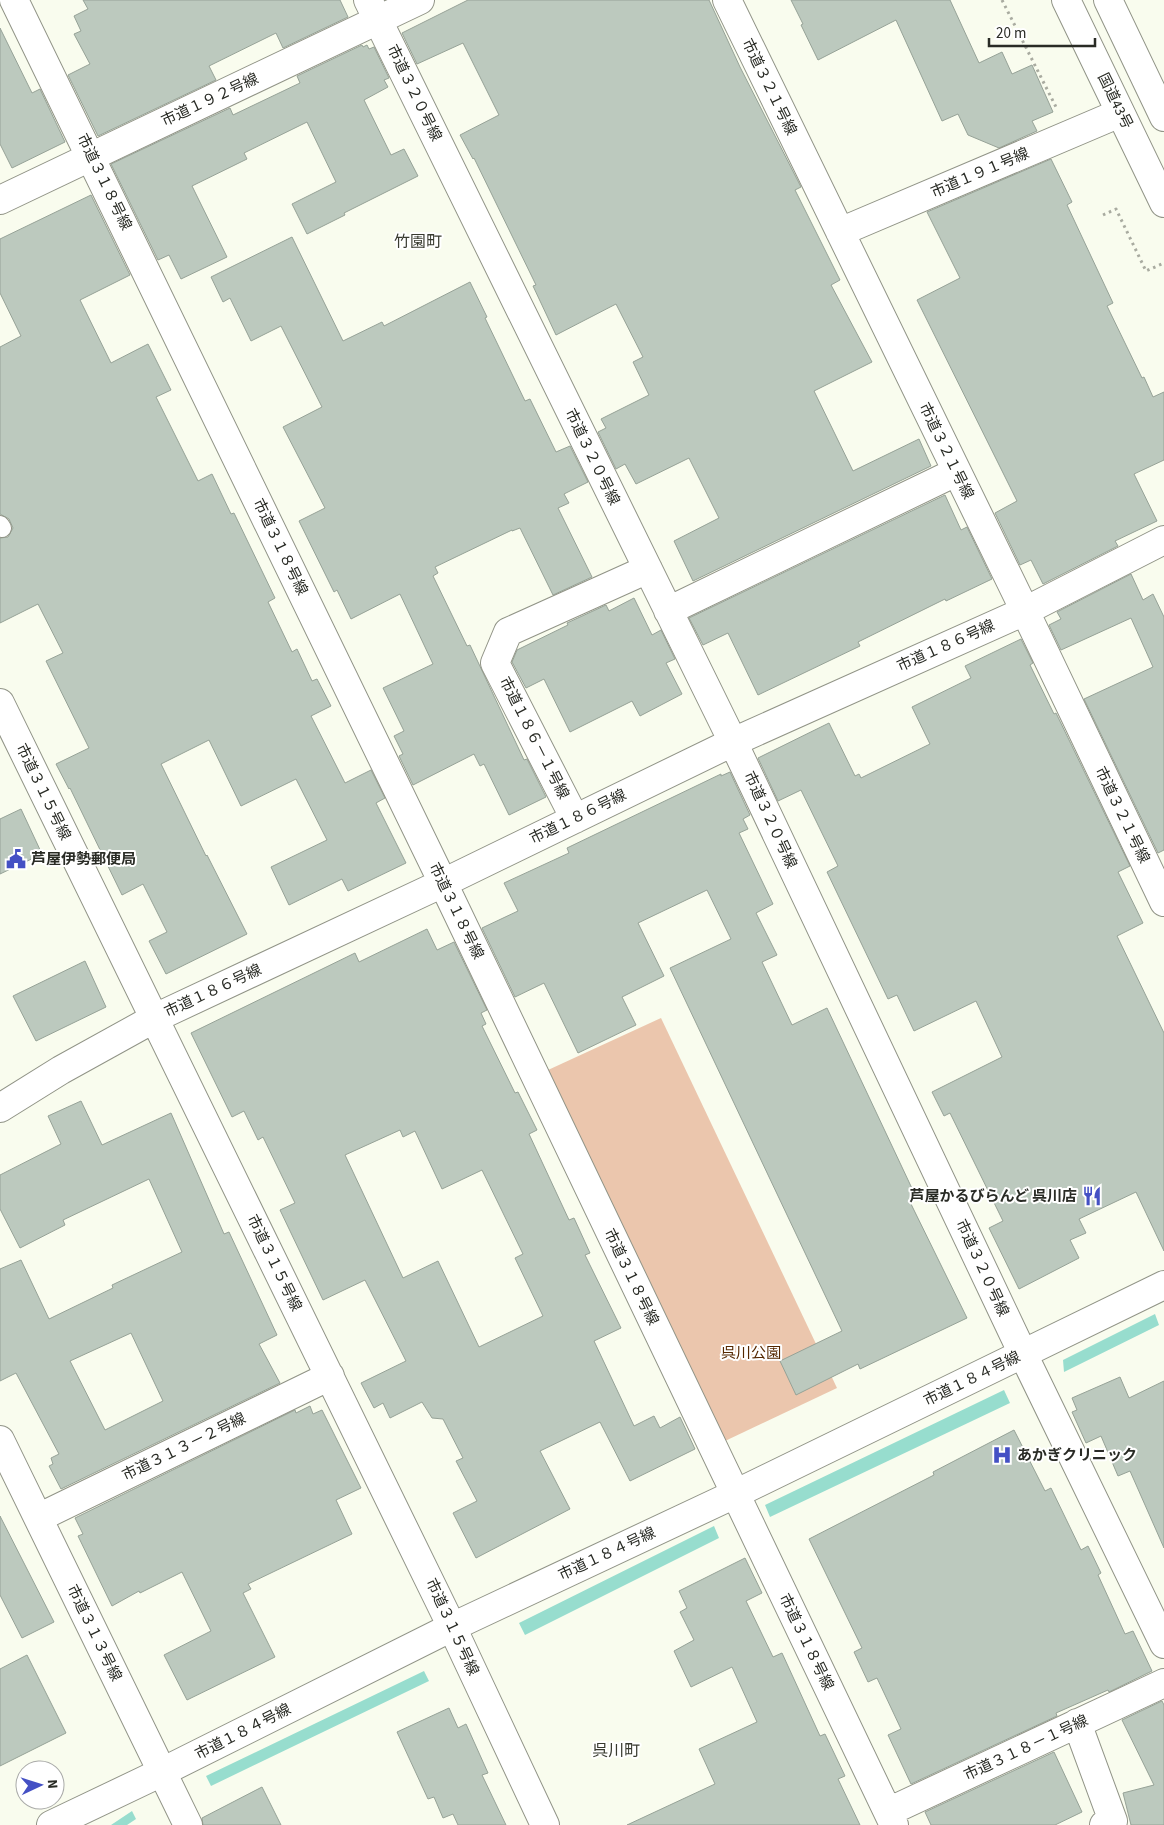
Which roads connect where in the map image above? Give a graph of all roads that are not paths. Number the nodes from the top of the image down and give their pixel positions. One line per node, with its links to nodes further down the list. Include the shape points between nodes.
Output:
1 (14, 0): 9 (main road, 市道３１８号線)
2 (420, 0): 6 (main road, 市道１９２号線)
3 (726, 0): 12 (main road, 市道３２１号線)
4 (1066, 0): 7 (main road, 国道43号)
5 (1108, 0): 8 (main road)
6 (373, 10): 9 (main road, 市道１９２号線); 15 (main road, 市道３２０号線)
7 (1120, 113): 11 (main road, 国道43号); 12 (main road, 市道１９１号線)
8 (1164, 117)
9 (91, 156): 10 (main road, 市道１９２号線); 21 (main road, 市道３１８号線)
10 (0, 200)
11 (1164, 203)
12 (840, 232): 13 (main road, 市道３２１号線)
13 (956, 472): 16 (main road); 17 (main road, 市道３２１号線)
14 (1164, 540): 17 (main road, 市道１８６号線)
15 (648, 569): 16 (main road, 市道３２０号線); 20 (main road, 市道１８６－１号線, via 508,632 495,663)
16 (668, 611): 19 (main road, 市道３２０号線)
17 (1025, 611): 19 (main road, 市道１８６号線); 22 (main road, 市道３２１号線)
18 (0, 703): 23 (main road, 市道３１５号線)
19 (733, 742): 20 (main road, 市道１８６号線); 26 (main road, 市道３２０号線)
20 (575, 819): 21 (main road, 市道１８６号線)
21 (443, 883): 23 (main road, 市道１８６号線); 29 (main road, 市道３１８号線)
22 (1164, 902)
23 (154, 1018): 24 (main road, 市道１８６号線); 27 (main road, 市道３１５号線)
24 (0, 1108)
25 (1164, 1285): 26 (main road, 市道１８４号線)
26 (1022, 1354): 29 (main road, 市道１８４号線); 32 (main road, 市道３２０号線)
27 (330, 1376): 30 (main road, 市道３１３－２号線); 31 (main road, 市道３１５号線)
28 (0, 1440): 30 (main road, 市道３１３号線)
29 (735, 1494): 31 (main road, 市道１８４号線); 36 (main road, 市道３１８号線)
30 (38, 1518): 35 (main road, 市道３１３号線)
31 (452, 1627): 35 (main road, 市道１８４号線); 39 (main road, 市道３１５号線)
32 (1164, 1644)
33 (1164, 1683): 34 (main road, 市道３１８－１号線)
34 (1078, 1724): 36 (main road, 市道３１８－１号線); 40 (main road, via 1113,1820)
35 (162, 1772): 37 (main road, 市道１８４号線); 38 (main road, 市道３１３号線)
36 (891, 1819)
37 (51, 1825)
38 (188, 1825)
39 (545, 1825)
40 (1104, 1825)

